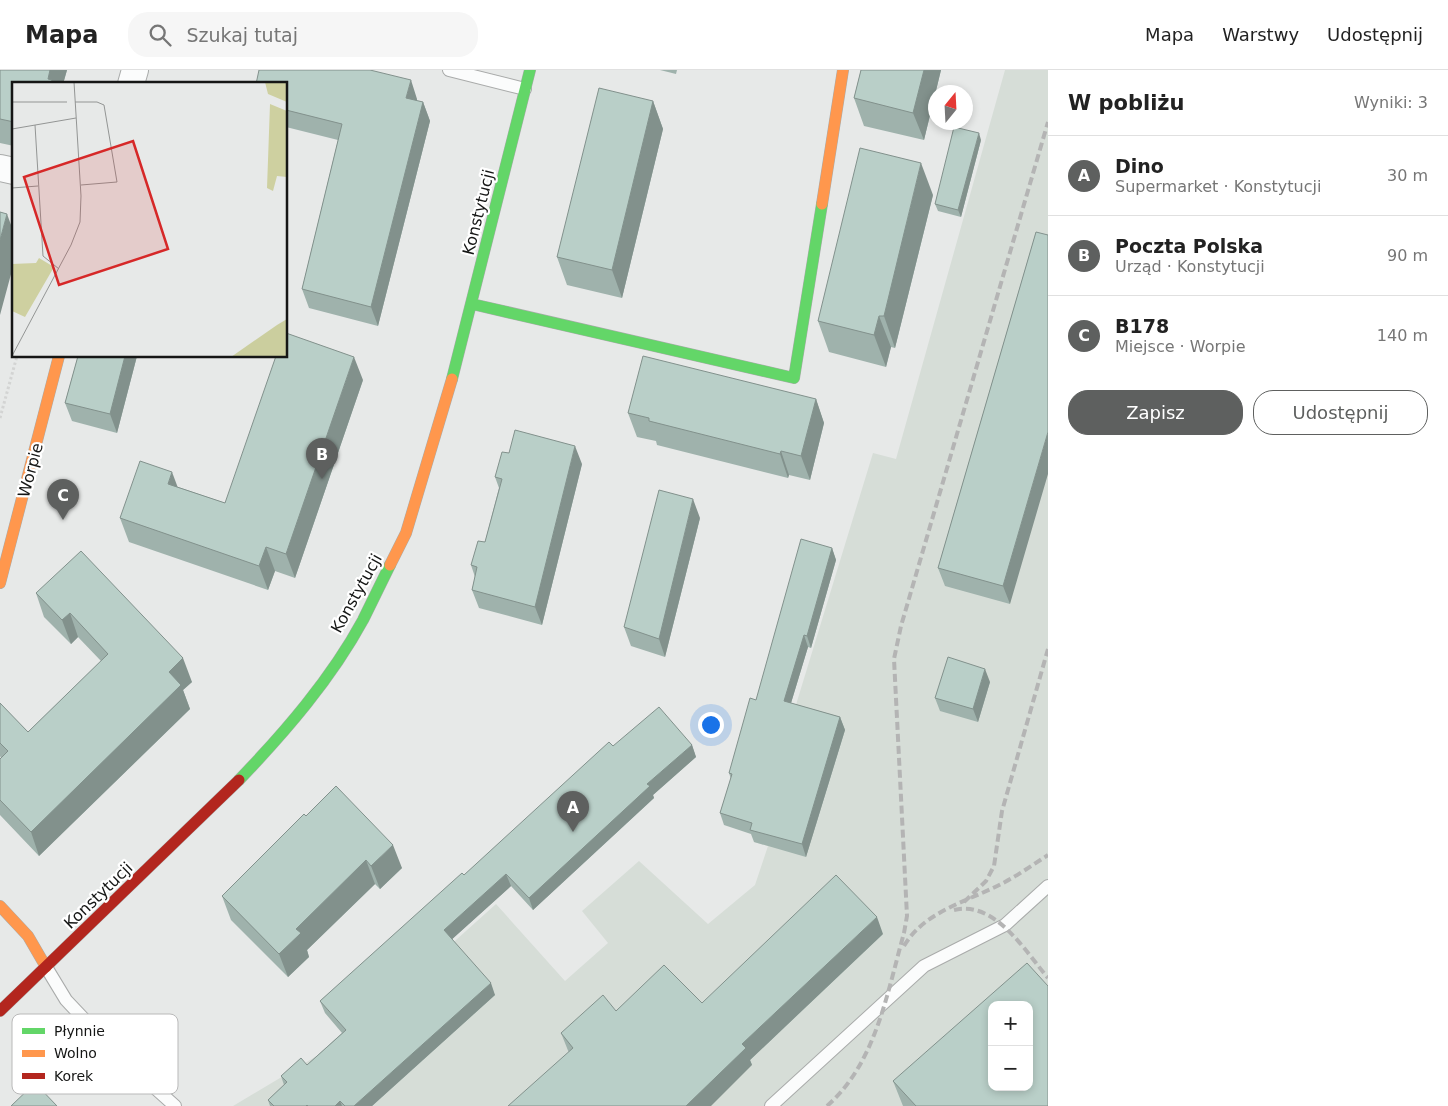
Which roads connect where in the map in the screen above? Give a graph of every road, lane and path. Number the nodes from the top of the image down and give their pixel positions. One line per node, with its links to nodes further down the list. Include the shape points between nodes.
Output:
1 (449, 70): 4 (lane)
2 (530, 70): 4 (street, Konstytucji)
3 (843, 70): 5 (street, via 794,378)
4 (525, 89): 5 (street, Konstytucji)
5 (472, 304): 12 (street, Konstytucji, via 446,404 406,533 362,621 281,736 221,799)
6 (16, 358): 8 (path)
7 (58, 358): 9 (street, Worpie)
8 (0, 418)
9 (0, 583)
10 (1048, 886): 17 (lane, via 1005,925 924,966)
11 (0, 906): 12 (street, via 28,936)
12 (46, 967): 13 (street, Konstytucji); 14 (lane, via 66,1000)
13 (0, 1011)
14 (79, 1014)
15 (162, 1094): 16 (lane)
16 (175, 1106)
17 (771, 1106)

